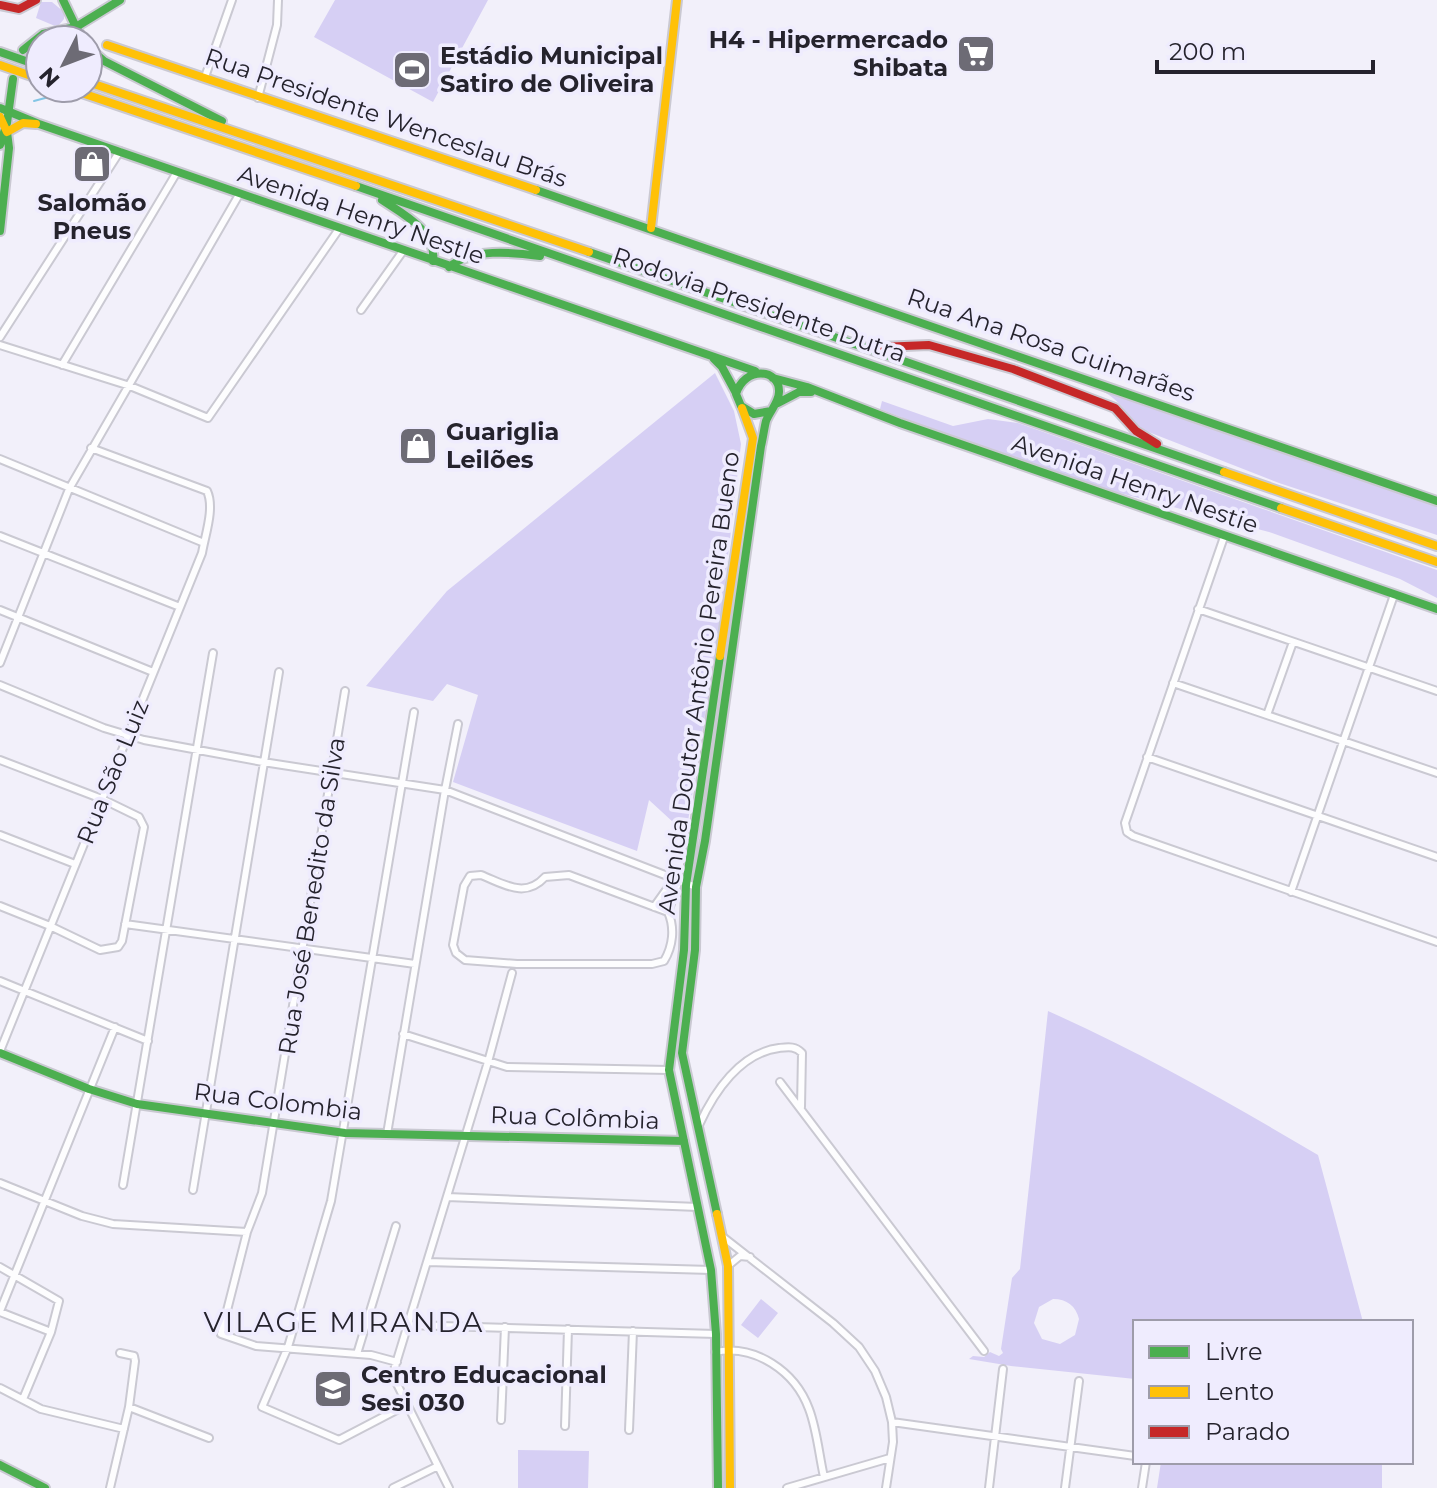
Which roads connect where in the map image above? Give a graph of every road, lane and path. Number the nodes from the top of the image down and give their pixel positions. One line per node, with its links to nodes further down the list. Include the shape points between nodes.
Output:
1 (36, 0): 7 (main road, via 19,9)
2 (63, 0): 8 (main road)
3 (120, 0): 9 (main road)
4 (232, 0): 16 (street)
5 (278, 0): 20 (street, via 277,25)
6 (677, 0): 33 (main road)
7 (0, 5)
8 (75, 24)
9 (81, 24)
10 (107, 45): 16 (main road, Rua Presidente Wenceslau Brás)
11 (0, 52): 12 (main road)
12 (24, 60)
13 (104, 61): 25 (main road)
14 (0, 65): 15 (main road)
15 (24, 73)
16 (205, 77): 20 (main road, Rua Presidente Wenceslau Brás)
17 (13, 79): 19 (main road)
18 (104, 87): 25 (main road, Rodovia Presidente Dutra)
19 (10, 93): 22 (main road); 23 (main road)
20 (258, 98): 33 (main road, Rua Presidente Wenceslau Brás)
21 (104, 101): 31 (main road, Rodovia Presidente Dutra)
22 (2, 112): 23 (main road, Avenida Henry Nestle); 24 (main road)
23 (36, 122): 24 (main road); 27 (main road, Avenida Henry Nestle)
24 (7, 132): 26 (main road); 30 (main road)
25 (251, 137): 42 (main road, Rodovia Presidente Dutra)
26 (0, 145)
27 (120, 151): 29 (main road, Avenida Henry Nestle); 41 (street)
28 (0, 170): 30 (main road)
29 (177, 172): 32 (main road, Avenida Henry Nestle); 45 (street)
30 (5, 180): 35 (main road)
31 (368, 190): 37 (main road, via 417,222 434,252); 38 (main road, Rodovia Presidente Dutra)
32 (240, 193): 34 (main road, Avenida Henry Nestle); 48 (street)
33 (651, 228): 58 (main road, Rua Ana Rosa Guimarães)
34 (339, 229): 36 (main road, Avenida Henry Nestle); 48 (street, via 208,418)
35 (0, 231)
36 (403, 251): 37 (main road, Avenida Henry Nestle); 40 (street)
37 (433, 261): 39 (main road, Avenida Henry Nestle)
38 (575, 262): 39 (main road, via 514,252 453,261); 64 (main road, Rodovia Presidente Dutra)
39 (449, 267): 44 (main road, Avenida Henry Nestle)
40 (361, 310)
41 (0, 337)
42 (852, 343): 56 (main road, Rodovia Presidente Dutra); 56 (main road, via 893,349 926,344 1096,399 1115,408 1146,438)
43 (0, 345): 45 (street)
44 (711, 356): 46 (main road, Avenida Henry Nestle); 50 (main road)
45 (62, 365): 48 (street)
46 (759, 372): 47 (main road); 50 (main road, via 743,378)
47 (773, 378): 49 (main road, Avenida Henry Nestie); 51 (main road)
48 (130, 386): 54 (street)
49 (820, 393): 51 (main road, via 799,392); 60 (main road, Avenida Henry Nestie)
50 (736, 394): 52 (main road)
51 (778, 403): 53 (main road)
52 (742, 408): 53 (main road, via 751,414); 99 (main road, Avenida Doutor Antônio Pereira Bueno, via 753,438)
53 (771, 411): 100 (main road, Avenida Doutor Antônio Pereira Bueno, via 761,446)
54 (91, 448): 57 (street); 61 (street, Rua São Luiz, via 207,491)
55 (0, 459): 57 (street)
56 (1205, 466): 62 (main road, Rodovia Presidente Dutra)
57 (69, 489): 61 (street); 63 (street)
58 (1437, 501)
59 (0, 536): 63 (street)
60 (1224, 537): 65 (main road, Avenida Henry Nestie); 67 (street)
61 (204, 543): 66 (street, Rua São Luiz)
62 (1437, 546)
63 (43, 553): 66 (street); 70 (street)
64 (1437, 562)
65 (1394, 595): 68 (main road, Avenida Henry Nestie); 74 (street)
66 (180, 607): 75 (street, Rua São Luiz)
67 (1198, 609): 71 (street); 77 (street)
68 (1437, 609)
69 (0, 610): 70 (street)
70 (18, 618): 73 (street); 75 (street)
71 (1293, 642): 74 (street); 82 (street)
72 (213, 653): 86 (street)
73 (0, 663)
74 (1369, 668): 80 (street); 85 (street)
75 (153, 672): 84 (street, Rua São Luiz)
76 (279, 672): 89 (street)
77 (1173, 683): 82 (street); 87 (street)
78 (0, 685): 84 (street)
79 (345, 691): 90 (street, Rua José Benedito da Silva)
80 (1437, 691)
81 (414, 712): 92 (street)
82 (1267, 715): 85 (street)
83 (458, 724): 93 (street)
84 (127, 735): 86 (street); 94 (street, Rua São Luiz)
85 (1343, 741): 91 (street); 95 (street)
86 (197, 750): 89 (street); 107 (street)
87 (1147, 757): 95 (street); 101 (street, via 1125,823 1127,832)
88 (0, 760): 94 (street)
89 (263, 762): 90 (street); 108 (street)
90 (332, 772): 92 (street); 110 (street, Rua José Benedito da Silva)
91 (1437, 773)
92 (402, 783): 93 (street); 111 (street)
93 (445, 790): 99 (street); 112 (street)
94 (102, 799): 98 (street, Rua São Luiz); 105 (street, via 142,819 144,827)
95 (1318, 816): 97 (street); 101 (street)
96 (0, 835): 98 (street)
97 (1437, 857)
98 (75, 864): 106 (street, Rua São Luiz)
99 (679, 881): 100 (street); 103 (street); 104 (street); 121 (main road, Avenida Doutor Antônio Pereira Bueno, via 684,950)
100 (696, 887): 123 (main road, Avenida Doutor Antônio Pereira Bueno, via 695,950 682,1053)
101 (1291, 892): 109 (street)
102 (0, 906): 106 (street)
103 (654, 907): 104 (street); 104 (street, via 569,875 545,877 536,887 522,890 470,876 453,945 465,960 652,964 664,961 669,952 674,924)
104 (668, 912)
105 (125, 924): 106 (street, via 122,941 112,950 100,950); 107 (street)
106 (50, 926): 115 (street, Rua São Luiz)
107 (167, 930): 108 (street); 118 (street)
108 (234, 940): 110 (street); 128 (street)
109 (1437, 942)
110 (303, 950): 111 (street); 129 (street, Rua José Benedito da Silva)
111 (373, 959): 112 (street); 131 (street)
112 (415, 964): 117 (street)
113 (512, 973): 120 (street)
114 (0, 981): 115 (street)
115 (24, 990): 116 (street); 119 (street, Rua São Luiz)
116 (115, 1027): 118 (street); 124 (street)
117 (403, 1034): 120 (street); 132 (street)
118 (148, 1041): 125 (street)
119 (0, 1052): 124 (main road, Rua Colombia)
120 (488, 1062): 121 (street, via 507,1067); 133 (street)
121 (669, 1070): 123 (main road, via 682,1075); 134 (main road, Avenida Doutor Antônio Pereira Bueno)
122 (780, 1082): 126 (street)
123 (688, 1088): 127 (street); 130 (main road, Avenida Doutor Antônio Pereira Bueno)
124 (89, 1089): 125 (main road, Rua Colombia); 140 (street)
125 (137, 1104): 128 (main road, Rua Colombia); 137 (street)
126 (801, 1107): 127 (street, via 804,1057 792,1047 755,1055 730,1075); 160 (street)
127 (706, 1111): 130 (street)
128 (205, 1114): 129 (main road, Rua Colombia); 138 (street)
129 (275, 1124): 131 (main road, Rua Colombia); 143 (street, Rua José Benedito da Silva, via 262,1193)
130 (699, 1131): 134 (main road, Rua Colômbia, via 691,1131); 135 (main road, Avenida Doutor Antônio Pereira Bueno)
131 (345, 1133): 132 (main road, Rua Colombia); 158 (street)
132 (387, 1134): 133 (main road, Rua Colombia)
133 (466, 1135): 134 (main road, Rua Colômbia); 139 (street)
134 (684, 1142): 135 (main road, via 694,1150); 141 (main road, Avenida Doutor Antônio Pereira Bueno)
135 (701, 1144): 144 (main road, Avenida Doutor Antônio Pereira Bueno)
136 (0, 1183): 140 (street)
137 (123, 1185)
138 (193, 1190)
139 (447, 1197): 141 (street); 146 (street)
140 (43, 1201): 143 (street, via 113,1224); 150 (street)
141 (698, 1207): 149 (main road, Avenida Doutor Antônio Pereira Bueno)
142 (396, 1226): 163 (street)
143 (247, 1232): 158 (street, Rua José Benedito da Silva, via 221,1334 256,1346)
144 (720, 1234): 145 (street); 147 (main road, Avenida Doutor Antônio Pereira Bueno)
145 (750, 1257): 147 (street, via 740,1256); 172 (street, via 859,1347 875,1371)
146 (427, 1262): 149 (street); 152 (street)
147 (728, 1266): 159 (main road, Avenida Doutor Antônio Pereira Bueno)
148 (0, 1267): 150 (street)
149 (711, 1270): 157 (main road, Avenida Doutor Antônio Pereira Bueno)
150 (14, 1275): 151 (street); 156 (street, via 59,1301)
151 (0, 1311): 156 (street)
152 (408, 1325): 153 (street); 164 (street)
153 (505, 1327): 154 (street); 171 (street)
154 (568, 1329): 155 (street); 173 (street)
155 (633, 1331): 157 (street); 175 (street)
156 (51, 1332): 168 (street)
157 (716, 1334): 161 (main road, Avenida Doutor Antônio Pereira Bueno)
158 (288, 1347): 163 (street); 169 (street, via 262,1407 339,1440)
159 (729, 1349): 161 (street); 184 (street, via 757,1354 796,1387 809,1408); 190 (main road, Avenida Doutor Antônio Pereira Bueno)
160 (984, 1351)
161 (715, 1352): 189 (main road, Avenida Doutor Antônio Pereira Bueno)
162 (120, 1353): 170 (street, via 135,1361)
163 (357, 1354): 164 (street)
164 (397, 1362): 169 (street, via 396,1382)
165 (1003, 1369): 176 (street)
166 (1079, 1381): 178 (street)
167 (0, 1388): 168 (street)
168 (23, 1399): 174 (street, via 41,1409)
169 (408, 1404): 183 (street)
170 (129, 1407): 174 (street); 177 (street)
171 (501, 1420)
172 (892, 1422): 176 (street); 180 (street)
173 (565, 1426)
174 (124, 1429): 186 (street)
175 (629, 1430)
176 (995, 1436): 178 (street); 193 (street)
177 (209, 1438)
178 (1070, 1447): 179 (street); 194 (street)
179 (1133, 1456)
180 (890, 1458): 184 (street); 192 (street)
181 (1146, 1464): 195 (street)
182 (0, 1465): 185 (main road)
183 (438, 1466): 187 (street); 188 (street)
184 (824, 1477): 191 (street)
185 (45, 1488)
186 (110, 1488)
187 (393, 1488)
188 (449, 1488)
189 (718, 1488)
190 (730, 1488)
191 (787, 1488)
192 (886, 1488)
193 (989, 1488)
194 (1065, 1488)
195 (1142, 1488)

